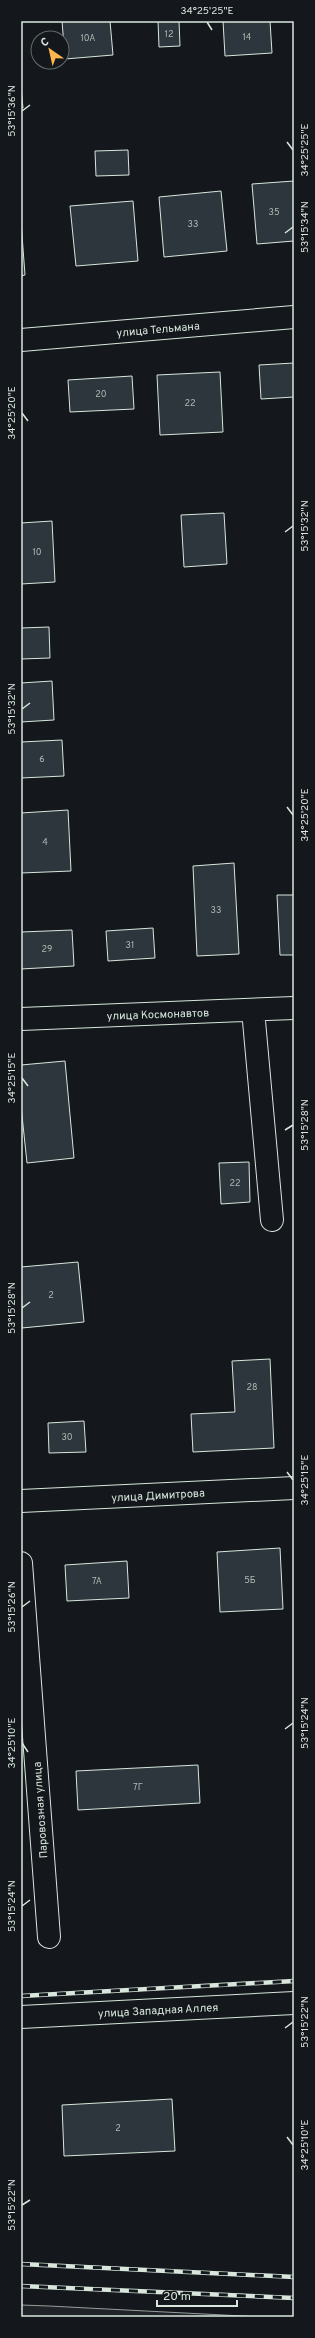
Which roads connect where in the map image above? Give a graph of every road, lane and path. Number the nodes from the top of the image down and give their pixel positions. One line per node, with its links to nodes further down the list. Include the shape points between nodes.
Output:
1 (294, 317): 2 (street, улица Тельмана)
2 (21, 340)
3 (294, 1008): 4 (street, улица Космонавтов)
4 (253, 1010): 5 (street, улица Космонавтов); 6 (street)
5 (21, 1019)
6 (272, 1220)
7 (294, 1488): 8 (street, улица Димитрова)
8 (21, 1501)
9 (21, 1563): 10 (street, Паровозная улица)
10 (49, 1937)
11 (294, 2003): 12 (street, улица Западная Аллея)
12 (21, 2016)

